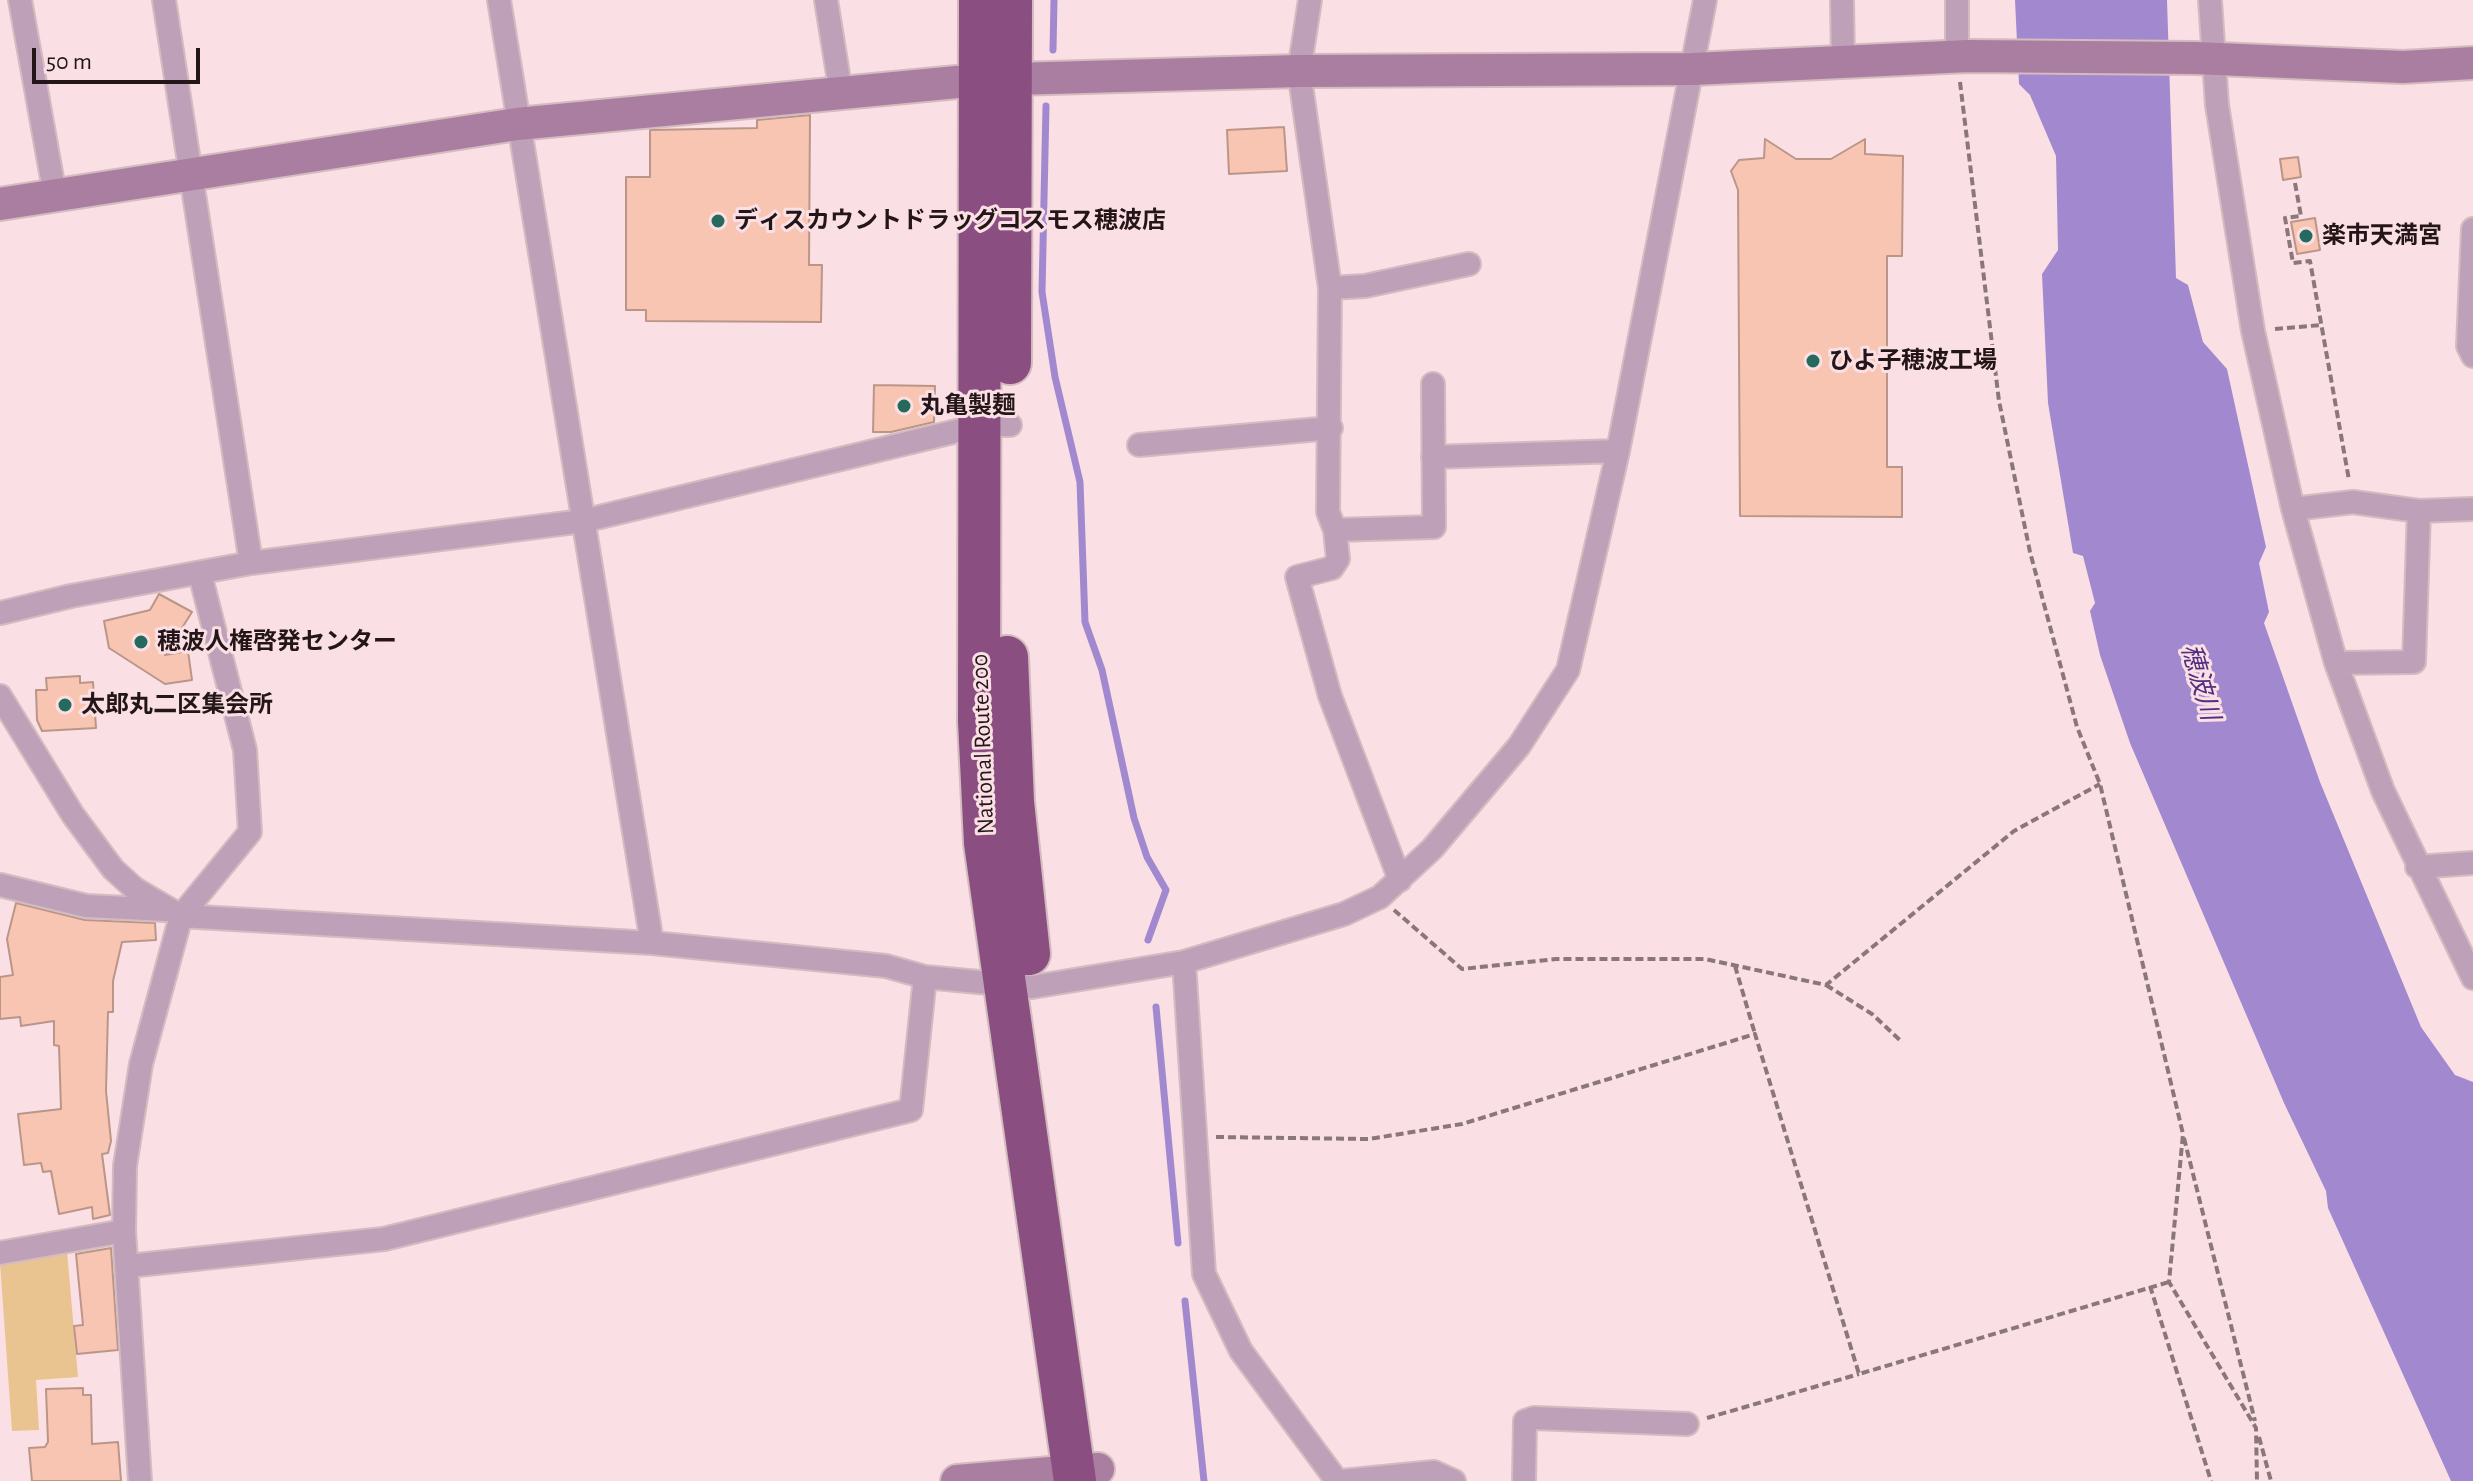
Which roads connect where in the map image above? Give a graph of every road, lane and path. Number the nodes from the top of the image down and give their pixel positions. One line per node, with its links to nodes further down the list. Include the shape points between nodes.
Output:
1 (20, 0): 23 (street)
2 (164, 0): 21 (street)
3 (499, 0): 20 (street)
4 (826, 0): 19 (street)
5 (980, 0): 18 (highway, National Route 200)
6 (1011, 0): 18 (highway, National Route 200)
7 (1310, 0): 17 (street)
8 (1705, 0): 16 (street)
9 (1842, 0): 14 (street)
10 (1957, 0): 12 (street)
11 (2210, 0): 13 (street)
12 (1963, 57): 13 (street); 14 (street); 48 (path, via 1981,279 1999,401 2030,552 2077,727)
13 (2204, 59): 15 (street, via 2403,67); 38 (street, via 2253,331)
14 (1843, 62): 16 (street)
15 (2473, 63)
16 (1693, 69): 17 (street); 35 (street)
17 (1299, 71): 18 (street); 27 (street)
18 (994, 80): 19 (street); 32 (highway, National Route 200)
19 (841, 93): 20 (street)
20 (517, 124): 21 (street); 41 (street)
21 (190, 173): 23 (street); 43 (street)
22 (2295, 183): 28 (path, via 2301,216 2285,218 2293,263 2310,261)
23 (55, 195): 24 (street)
24 (0, 204)
25 (2473, 229): 30 (street, via 2468,346)
26 (1469, 264): 27 (street)
27 (1330, 288): 33 (street)
28 (2321, 325): 29 (path); 37 (path)
29 (2295, 328)
30 (2473, 356)
31 (1433, 384): 36 (street)
32 (996, 425): 41 (street); 61 (highway, National Route 200)
33 (1331, 428): 34 (street); 42 (street, via 1328,512)
34 (1139, 445)
35 (1618, 451): 36 (street); 51 (street, via 1568,670 1519,746)
36 (1433, 457): 42 (street, via 1434,527)
37 (2353, 502): 38 (street); 40 (street)
38 (2293, 509): 46 (street)
39 (2473, 509): 40 (street)
40 (2419, 511): 46 (street, via 2414,662)
41 (583, 521): 43 (street); 55 (street)
42 (1335, 530): 51 (street, via 1338,559 1332,568 1297,577 1330,696)
43 (251, 563): 44 (street)
44 (200, 574): 45 (street); 54 (street, via 245,750 250,832)
45 (0, 613)
46 (2336, 663): 50 (street)
47 (0, 696): 54 (street, via 113,869)
48 (2100, 784): 60 (path, via 2014,831); 64 (path)
49 (2473, 863): 50 (street)
50 (2417, 867): 59 (street)
51 (1400, 880): 53 (street)
52 (0, 885): 54 (street, via 86,906)
53 (1380, 897): 56 (street, via 1344,914); 57 (path, via 1462,969 1556,959 1705,959)
54 (174, 913): 55 (street); 66 (street, via 141,1064 125,1166)
55 (652, 943): 58 (street, via 886,966)
56 (1184, 962): 61 (street); 65 (street)
57 (1735, 966): 60 (path); 62 (path)
58 (925, 977): 61 (street); 68 (street, via 911,1110 384,1239)
59 (2473, 978)
60 (1826, 985): 63 (path, via 1872,1014)
61 (1019, 986): 74 (highway, National Route 200)
62 (1755, 1034): 65 (path, via 1462,1124 1369,1139); 71 (path)
63 (1902, 1042)
64 (2183, 1134): 69 (path); 73 (path)
65 (1194, 1137): 77 (street, via 1204,1274 1241,1351)
66 (124, 1231): 67 (street); 68 (street)
67 (0, 1253)
68 (128, 1266): 75 (street)
69 (2169, 1282): 70 (path); 73 (path)
70 (2150, 1286): 71 (path); 80 (path)
71 (1859, 1374): 72 (path)
72 (1687, 1424): 79 (street, via 1525,1421)
73 (2256, 1428): 81 (path); 82 (path)
74 (1086, 1476): 76 (street)
75 (140, 1481)
76 (957, 1481)
77 (1340, 1481): 78 (street, via 1434,1472)
78 (1454, 1481)
79 (1524, 1481)
80 (2211, 1481)
81 (2257, 1481)
82 (2271, 1481)

